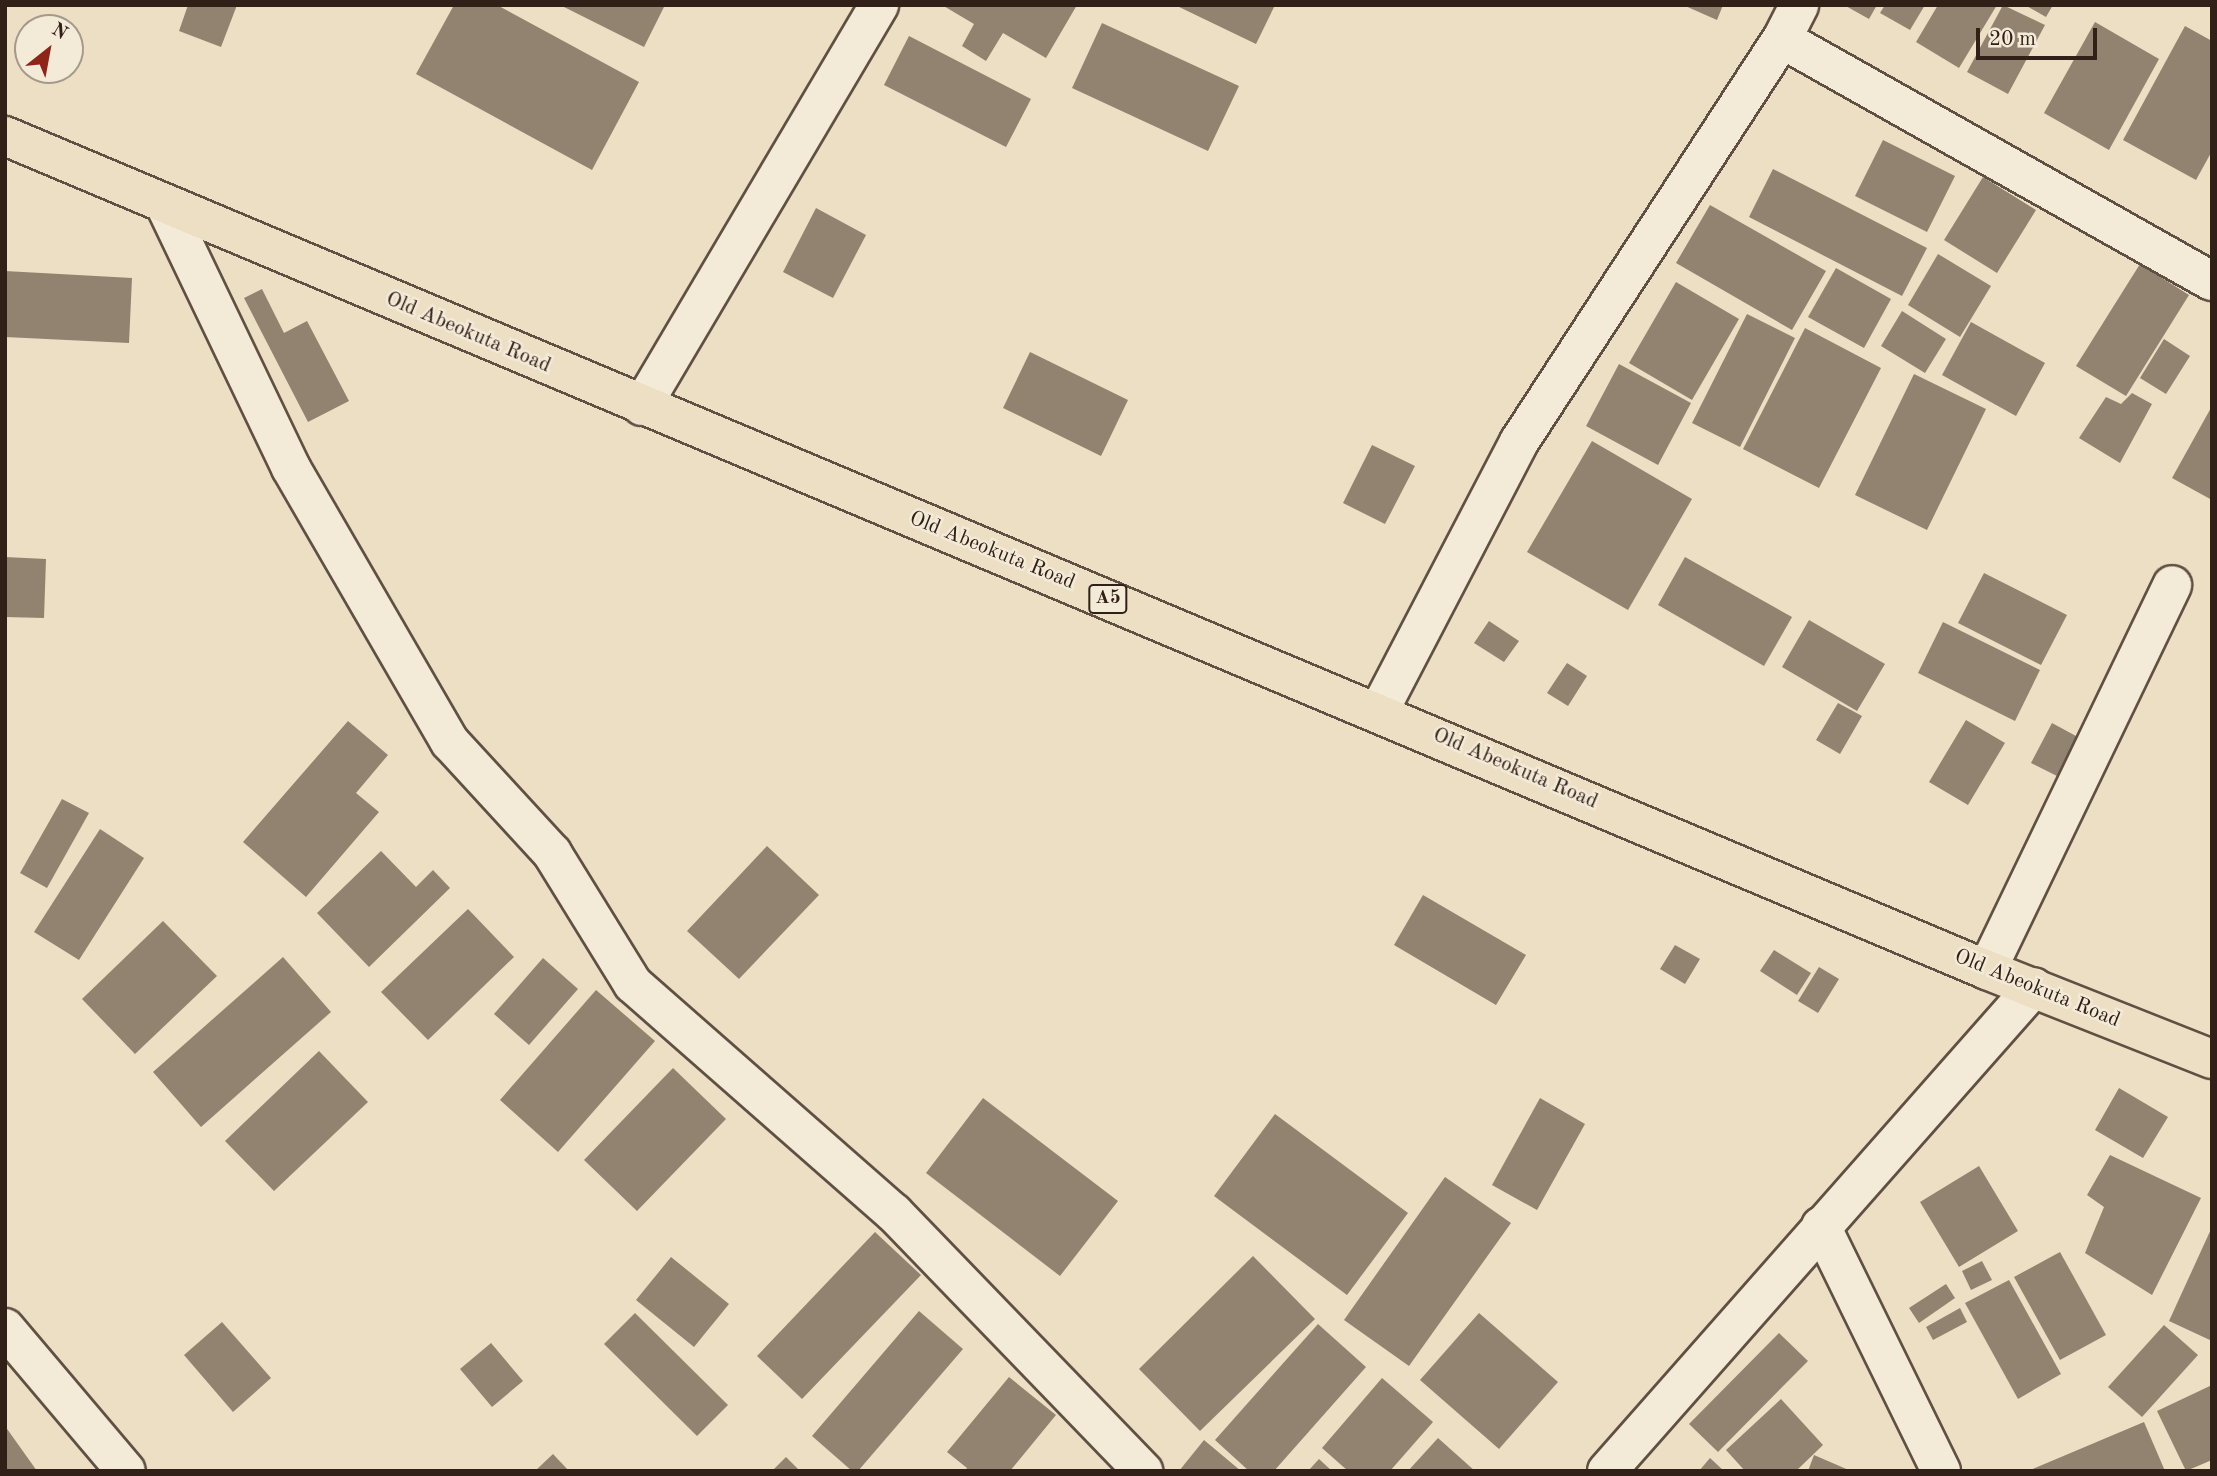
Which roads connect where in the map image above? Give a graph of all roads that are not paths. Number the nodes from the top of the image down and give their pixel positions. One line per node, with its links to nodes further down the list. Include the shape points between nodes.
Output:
1 (879, 5): 7 (street)
2 (1799, 5): 3 (street)
3 (1782, 39): 6 (street); 9 (street, via 1519,442)
4 (5, 136): 5 (highway, Old Abeokuta Road / A5)
5 (166, 207): 7 (highway, Old Abeokuta Road / A5); 16 (street, via 291,468 450,742 552,853 633,984 894,1213)
6 (2212, 281)
7 (642, 406): 9 (highway, Old Abeokuta Road / A5)
8 (2172, 585): 10 (street)
9 (1378, 710): 10 (highway, Old Abeokuta Road / A5)
10 (1987, 970): 11 (highway, Old Abeokuta Road / A5)
11 (2034, 988): 12 (highway, Old Abeokuta Road / A5); 13 (street)
12 (2212, 1059)
13 (1821, 1226): 17 (street); 18 (street)
14 (5, 1328): 15 (street)
15 (126, 1471)
16 (1143, 1471)
17 (1607, 1471)
18 (1941, 1471)

